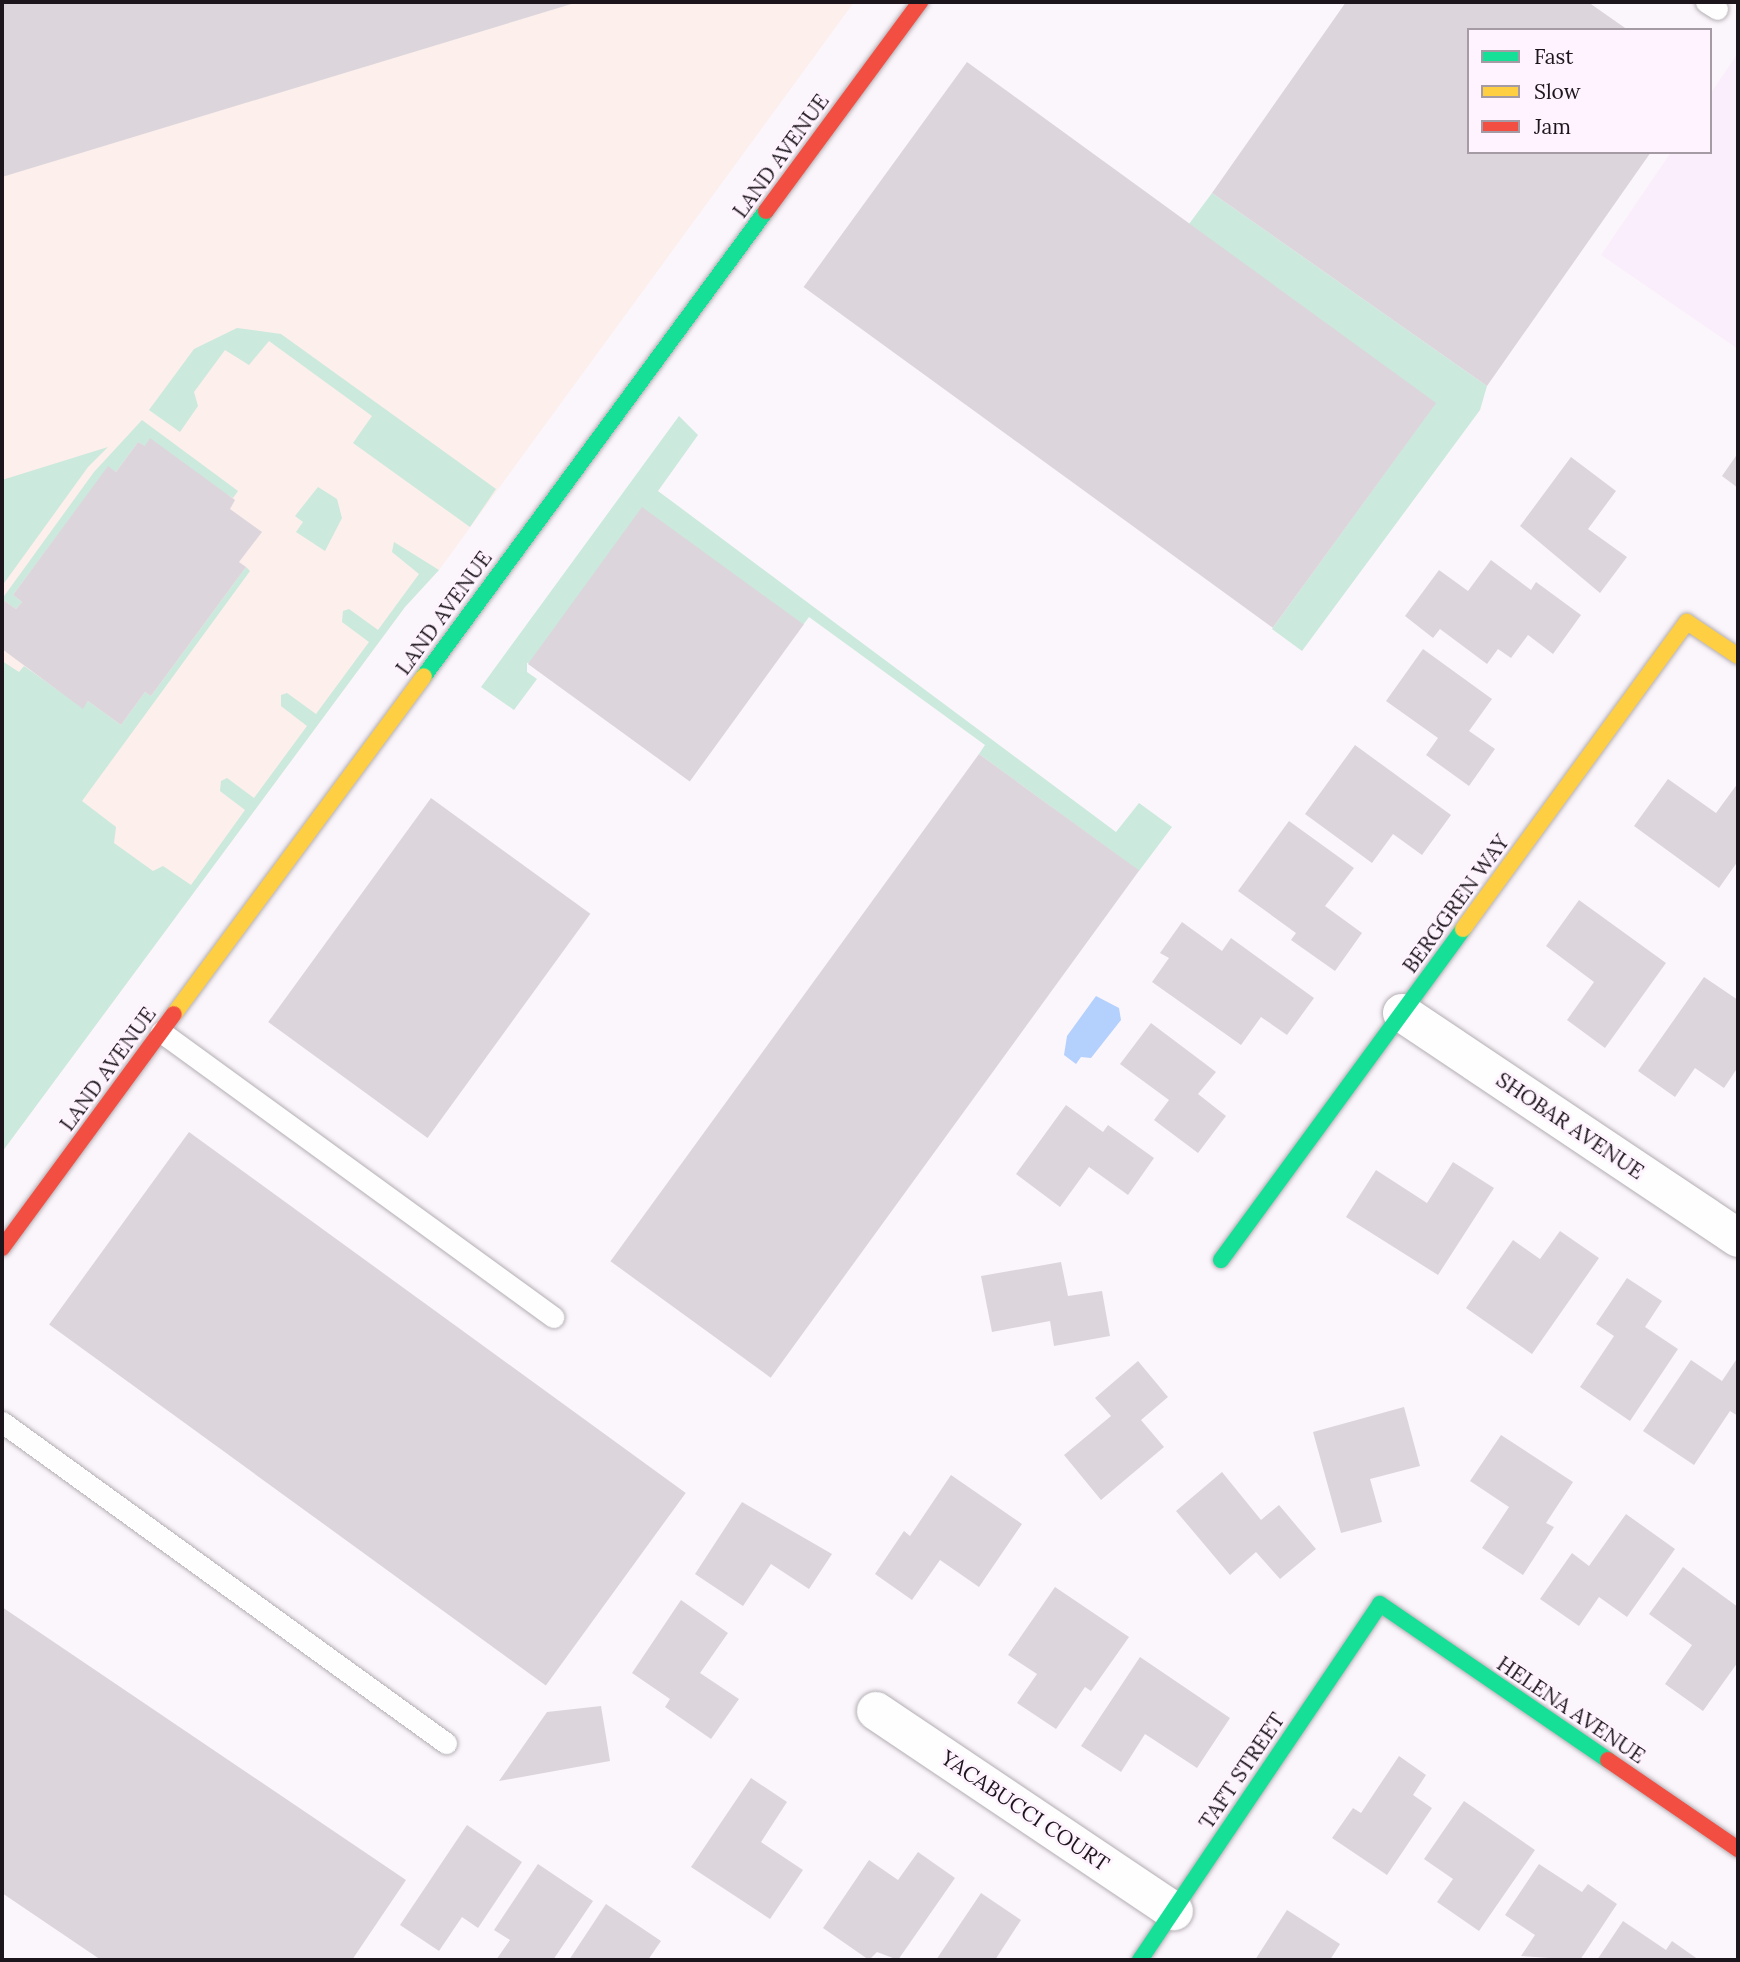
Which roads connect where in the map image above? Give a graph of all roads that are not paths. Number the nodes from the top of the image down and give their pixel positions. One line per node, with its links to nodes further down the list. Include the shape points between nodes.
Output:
1 (920, 2): 4 (street, LAND AVENUE)
2 (1738, 656): 3 (street, BERGGREN WAY, via 1687,622)
3 (1402, 1013): 5 (street, SHOBAR AVENUE); 7 (street, BERGGREN WAY)
4 (161, 1032): 6 (street, LAND AVENUE); 8 (lane)
5 (1738, 1238)
6 (2, 1248)
7 (1222, 1260)
8 (553, 1317)
9 (2, 1422): 12 (lane)
10 (1380, 1604): 13 (street, HELENA AVENUE); 14 (street, TAFT STREET)
11 (876, 1711): 14 (street, YACABUCCI COURT)
12 (446, 1743)
13 (1738, 1849)
14 (1174, 1910): 15 (street, TAFT STREET)
15 (1140, 1960)

